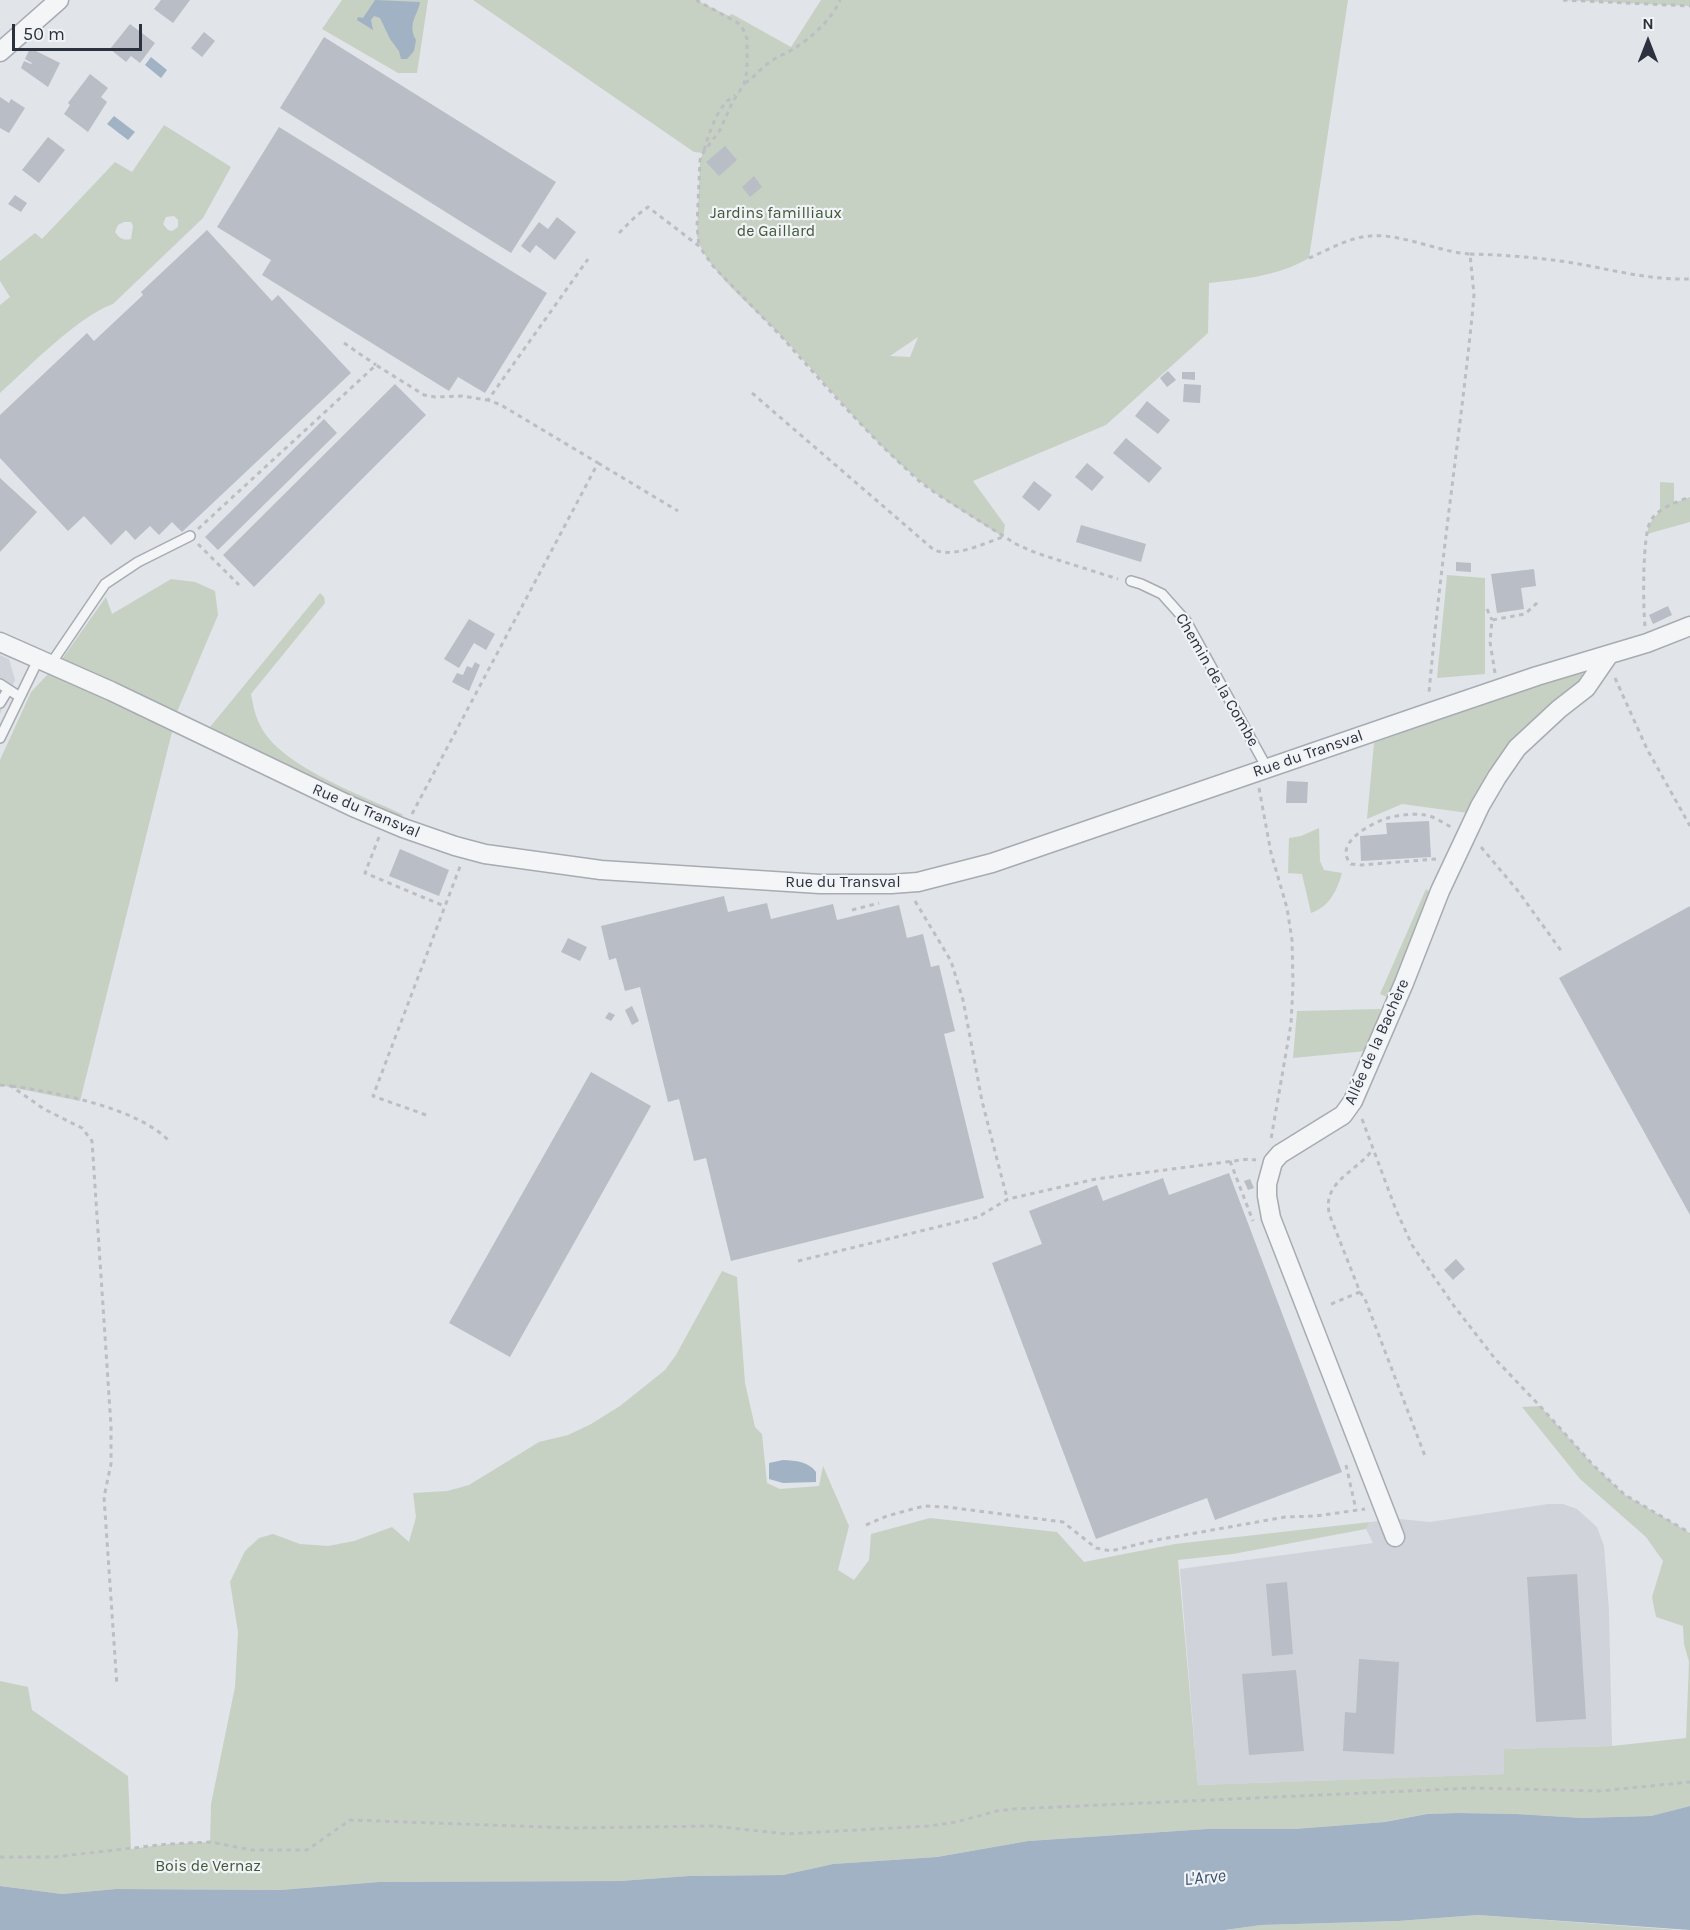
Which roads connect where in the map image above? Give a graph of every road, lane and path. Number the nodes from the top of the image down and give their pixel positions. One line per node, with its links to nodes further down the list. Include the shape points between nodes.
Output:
1 (59, 0): 6 (street)
2 (696, 0): 7 (path, via 729,16 743,29 747,39)
3 (840, 0): 7 (path, via 810,36)
4 (1563, 0): 5 (path)
5 (1690, 6)
6 (0, 52)
7 (744, 84): 8 (path)
8 (737, 94): 9 (path, via 720,130); 9 (path, via 728,99 720,112)
9 (703, 153): 11 (path)
10 (619, 234): 11 (path, via 648,207)
11 (699, 246): 24 (path, via 713,266 901,465)
12 (1470, 254): 13 (path, via 1373,235); 15 (path, via 1583,265 1637,277); 39 (path, via 1472,317)
13 (1309, 258)
14 (588, 259): 19 (path)
15 (1690, 279)
16 (344, 343): 17 (path)
17 (376, 365): 19 (path, via 424,395); 23 (path)
18 (752, 393): 24 (path, via 934,550 949,553)
19 (488, 400): 20 (path)
20 (598, 463): 22 (path); 42 (path)
21 (1690, 497): 32 (path, via 1655,515 1647,528 1643,607)
22 (678, 511)
23 (190, 536): 26 (path); 34 (lane, via 105,584)
24 (1003, 537): 25 (path, via 1036,553)
25 (1131, 582): 41 (lane, Chemin de la Combe, via 1162,594 1186,621)
26 (239, 585)
27 (1538, 602): 29 (path, via 1525,614)
28 (1487, 609): 29 (path)
29 (1492, 620): 35 (path, via 1490,642)
30 (1690, 626): 32 (street, Rue du Transval)
31 (0, 642): 34 (street, Rue du Transval)
32 (1647, 643): 33 (street, Rue du Transval)
33 (1608, 656): 35 (street, Rue du Transval); 44 (path, via 1647,749); 45 (street, Allée de la Bachère, via 1586,688 1517,748)
34 (44, 662): 37 (lane); 43 (street, Rue du Transval)
35 (1498, 689): 39 (street, Rue du Transval)
36 (3, 690): 37 (lane); 38 (lane)
37 (20, 697): 40 (lane)
38 (0, 703)
39 (1428, 713): 41 (street, Rue du Transval)
40 (0, 738)
41 (1261, 770): 48 (street, Rue du Transval, via 992,863); 57 (path, via 1271,853 1292,940 1291,1024 1270,1141)
42 (410, 818)
43 (386, 821): 48 (street, Rue du Transval, via 455,846 563,866 820,884); 49 (path, via 365,873)
44 (1690, 826)
45 (1467, 835): 46 (street, Allée de la Bachère); 46 (path, via 1425,815 1394,816 1354,835 1346,854 1351,864 1361,865); 50 (path, via 1493,860)
46 (1458, 855): 53 (street, Allée de la Bachère)
47 (458, 872): 49 (path)
48 (906, 883): 58 (path, via 951,962)
49 (444, 906): 54 (path, via 373,1096)
50 (1562, 952)
51 (0, 1084): 52 (path)
52 (10, 1086): 55 (path, via 124,1113 155,1127); 67 (path, via 33,1103 82,1128 94,1147 111,1426 111,1464 104,1497)
53 (1353, 1101): 56 (path); 57 (street, Allée de la Bachère, via 1342,1115 1290,1146)
54 (426, 1115)
55 (170, 1142)
56 (1373, 1149): 60 (path, via 1335,1186 1327,1207); 65 (path, via 1412,1245 1496,1360 1593,1466 1625,1495)
57 (1273, 1162): 58 (path, via 1249,1159 1096,1179); 63 (street, via 1267,1184 1271,1218)
58 (1008, 1199): 59 (path, via 978,1217)
59 (798, 1262)
60 (1360, 1292): 61 (path); 62 (path)
61 (1331, 1304)
62 (1425, 1456)
63 (1385, 1508): 64 (path, via 1285,1517 1111,1551 1095,1548 1063,1522 946,1507 924,1506); 66 (street)
64 (866, 1524)
65 (1690, 1533)
66 (1395, 1537)
67 (117, 1686)
68 (1690, 1782): 69 (path, via 1600,1791 1474,1788 1013,1809 929,1826 787,1834 713,1826 572,1828 350,1820 307,1850 251,1850 211,1842 53,1857)
69 (0, 1857)

